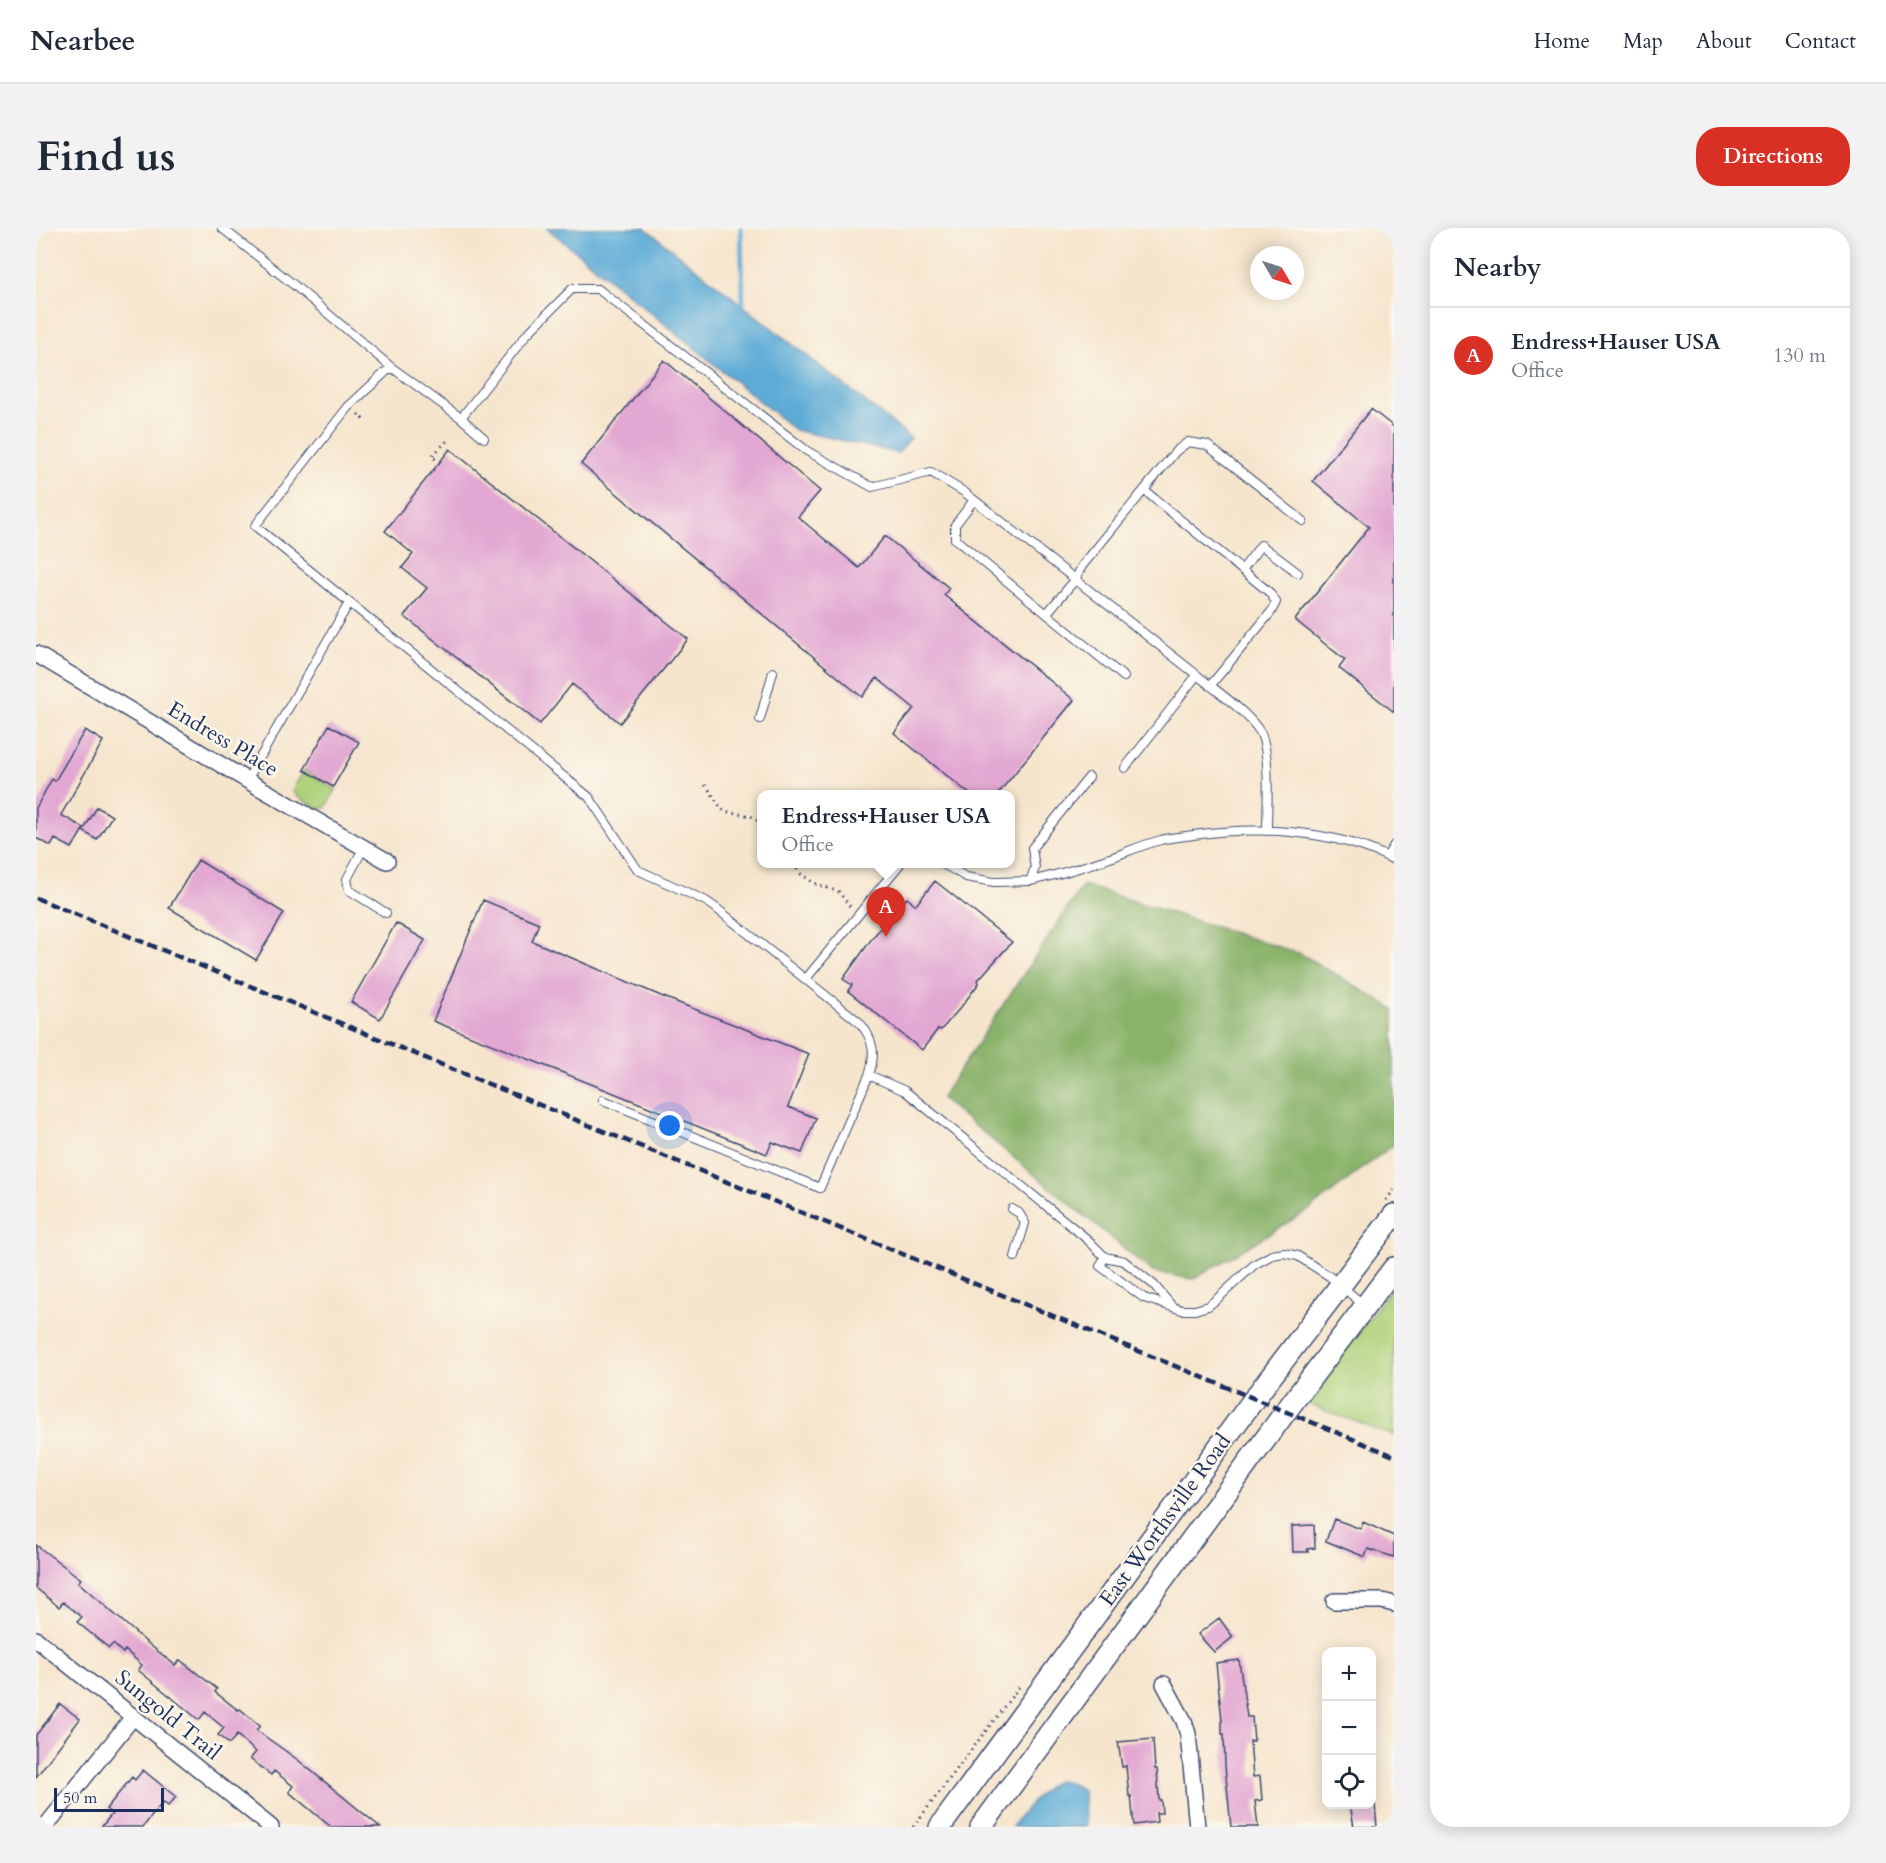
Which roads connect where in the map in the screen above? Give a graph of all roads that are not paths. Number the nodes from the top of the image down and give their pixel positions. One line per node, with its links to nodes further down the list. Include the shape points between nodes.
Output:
1 (222, 228): 2 (lane)
2 (391, 368): 3 (lane); 11 (lane, via 348,407 255,526)
3 (461, 418): 4 (lane); 6 (lane, via 527,334 572,289 598,289 807,451 862,482 872,487 932,472)
4 (484, 438)
5 (1145, 491): 7 (lane, via 1176,451 1188,442 1207,446); 8 (lane); 10 (lane, via 1082,566)
6 (974, 500): 10 (lane); 12 (lane, via 955,525 955,539)
7 (1303, 521)
8 (1242, 570): 9 (lane, via 1261,545); 17 (lane, via 1276,602)
9 (1298, 573)
10 (1075, 580): 12 (lane); 15 (lane)
11 (349, 603): 21 (lane); 31 (lane, via 589,797 638,870 706,901)
12 (1047, 613): 16 (lane)
13 (36, 654): 21 (street, Endress Place)
14 (773, 672): 18 (lane)
15 (1197, 675): 17 (lane); 19 (lane)
16 (1124, 677)
17 (1210, 686): 22 (lane, via 1260,732 1265,751)
18 (760, 718)
19 (1125, 768)
20 (1089, 777): 29 (lane, via 1032,848 1035,868)
21 (247, 780): 24 (street, Endress Place)
22 (1268, 830): 25 (lane, via 1321,837); 29 (lane, via 1161,840)
23 (1394, 845): 25 (lane)
24 (364, 847): 26 (street, Endress Place); 30 (lane, via 347,879 349,890)
25 (1391, 859)
26 (387, 861)
27 (897, 868): 31 (lane)
28 (950, 868): 29 (lane, via 966,877 994,882)
29 (1030, 881)
30 (386, 913)
31 (805, 980): 32 (lane, via 867,1030 872,1041 873,1064)
32 (869, 1075): 33 (lane, via 820,1188); 37 (lane, via 906,1090)
33 (603, 1100)
34 (1012, 1209): 36 (lane, via 1025,1223)
35 (1394, 1215): 39 (main road, East Worthsville Road)
36 (1014, 1257)
37 (1105, 1257): 40 (lane, via 1124,1261); 40 (lane, via 1100,1266 1144,1298)
38 (1394, 1268): 41 (main road, East Worthsville Road)
39 (1341, 1286): 40 (lane, via 1298,1256 1284,1253 1255,1264 1208,1306 1182,1310); 41 (lane); 49 (main road, East Worthsville Road)
40 (1171, 1305)
41 (1365, 1306): 50 (main road, East Worthsville Road)
42 (1334, 1601): 43 (street)
43 (1394, 1604)
44 (36, 1639): 46 (street, Sungold Trail)
45 (1164, 1684): 51 (street, via 1188,1734)
46 (133, 1717): 47 (street); 48 (street, Sungold Trail)
47 (45, 1827)
48 (271, 1827)
49 (940, 1827)
50 (981, 1827)
51 (1197, 1827)

